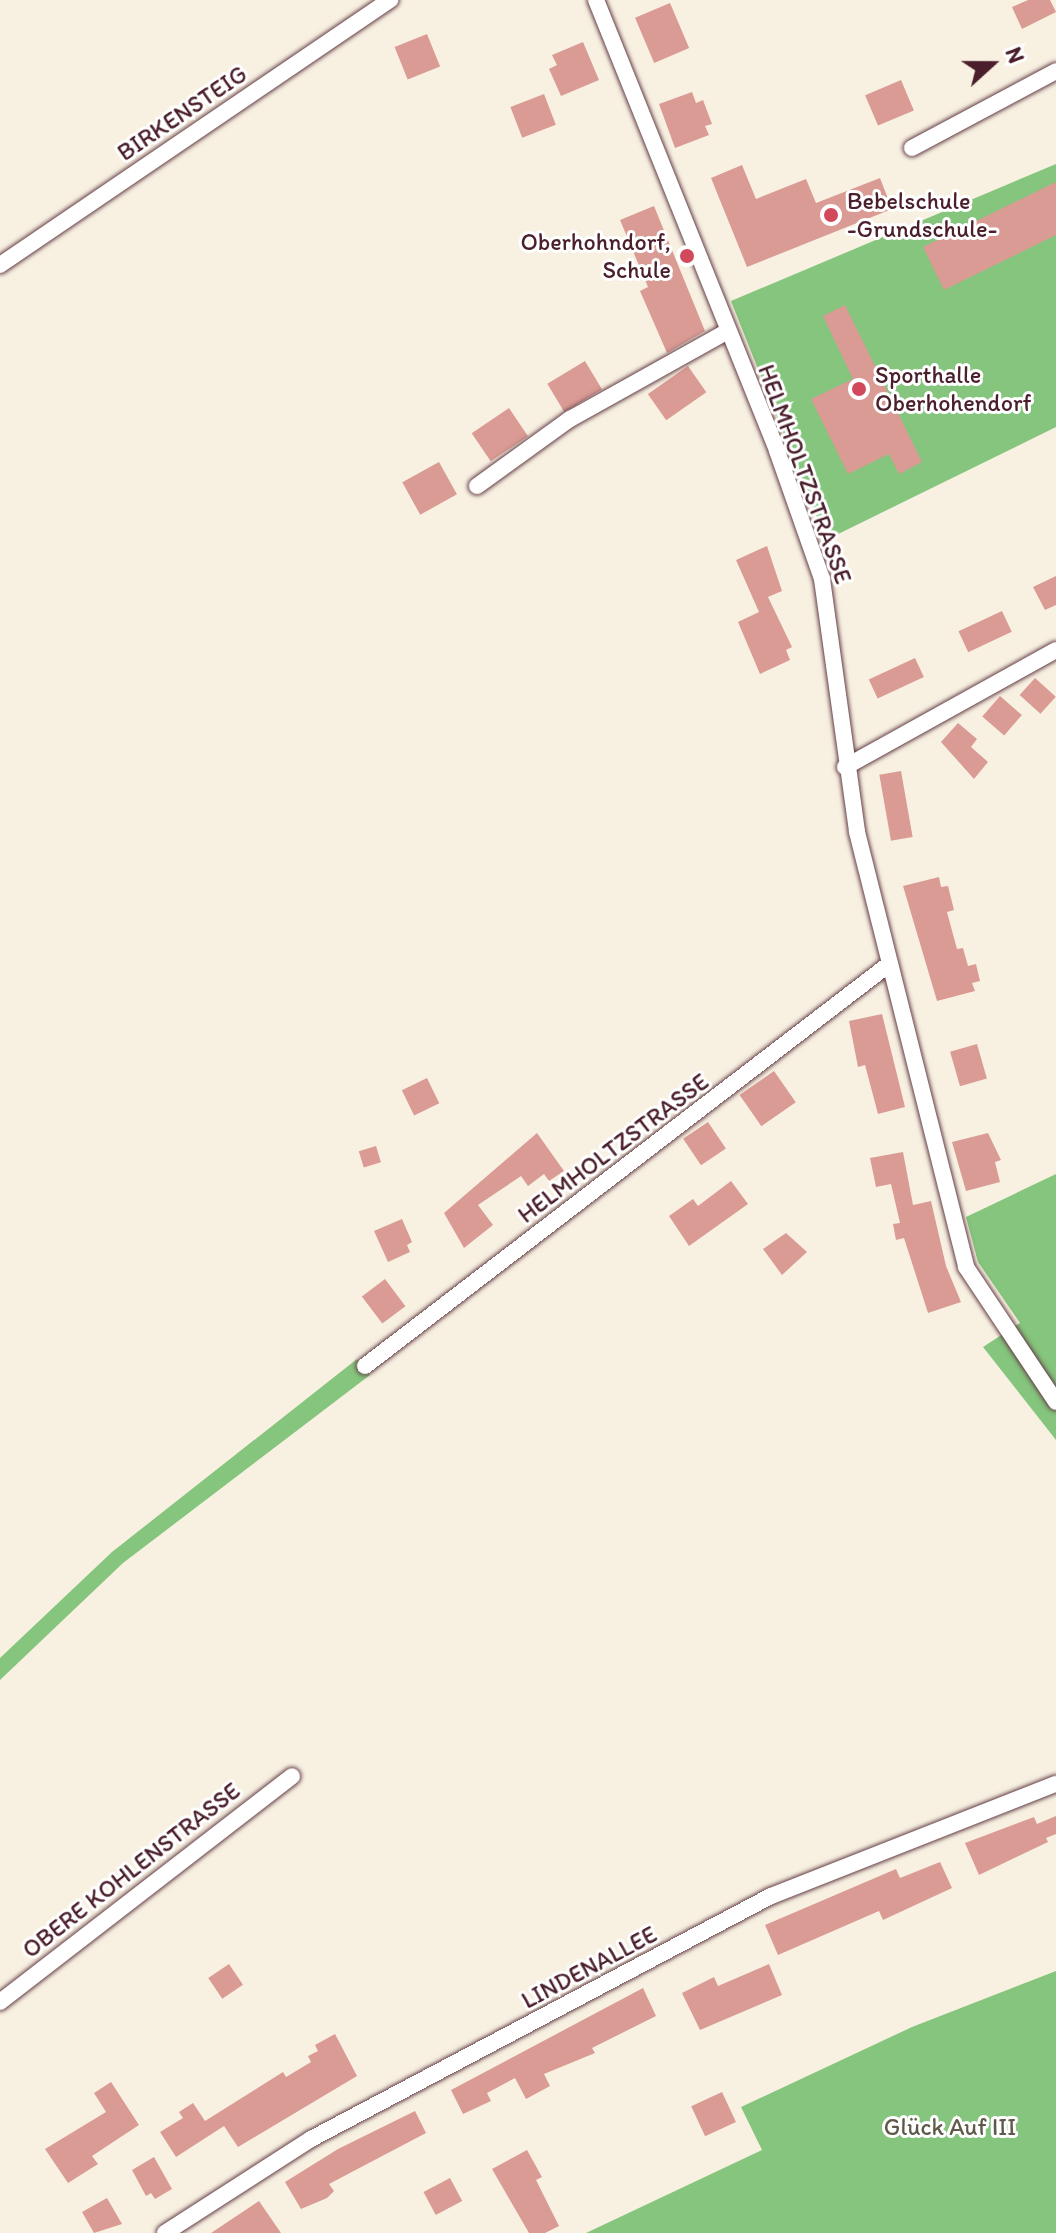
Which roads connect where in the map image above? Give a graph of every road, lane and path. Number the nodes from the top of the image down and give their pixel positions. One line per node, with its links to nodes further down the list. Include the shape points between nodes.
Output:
1 (390, 0): 5 (street, BIRKENSTEIG)
2 (596, 0): 6 (street, HELMHOLTZSTRASSE)
3 (1056, 71): 4 (street)
4 (912, 148)
5 (0, 265)
6 (728, 331): 7 (street, via 570,419); 9 (street, HELMHOLTZSTRASSE, via 822,579)
7 (477, 486)
8 (1056, 650): 9 (street)
9 (845, 767): 10 (street, HELMHOLTZSTRASSE)
10 (888, 965): 11 (street, HELMHOLTZSTRASSE); 12 (street, HELMHOLTZSTRASSE, via 966,1267)
11 (365, 1366)
12 (1056, 1402)
13 (292, 1776): 15 (street, OBERE KOHLENSTRASSE)
14 (1056, 1784): 16 (street, LINDENALLEE, via 771,1896 311,2139)
15 (0, 2002)
16 (165, 2233)

